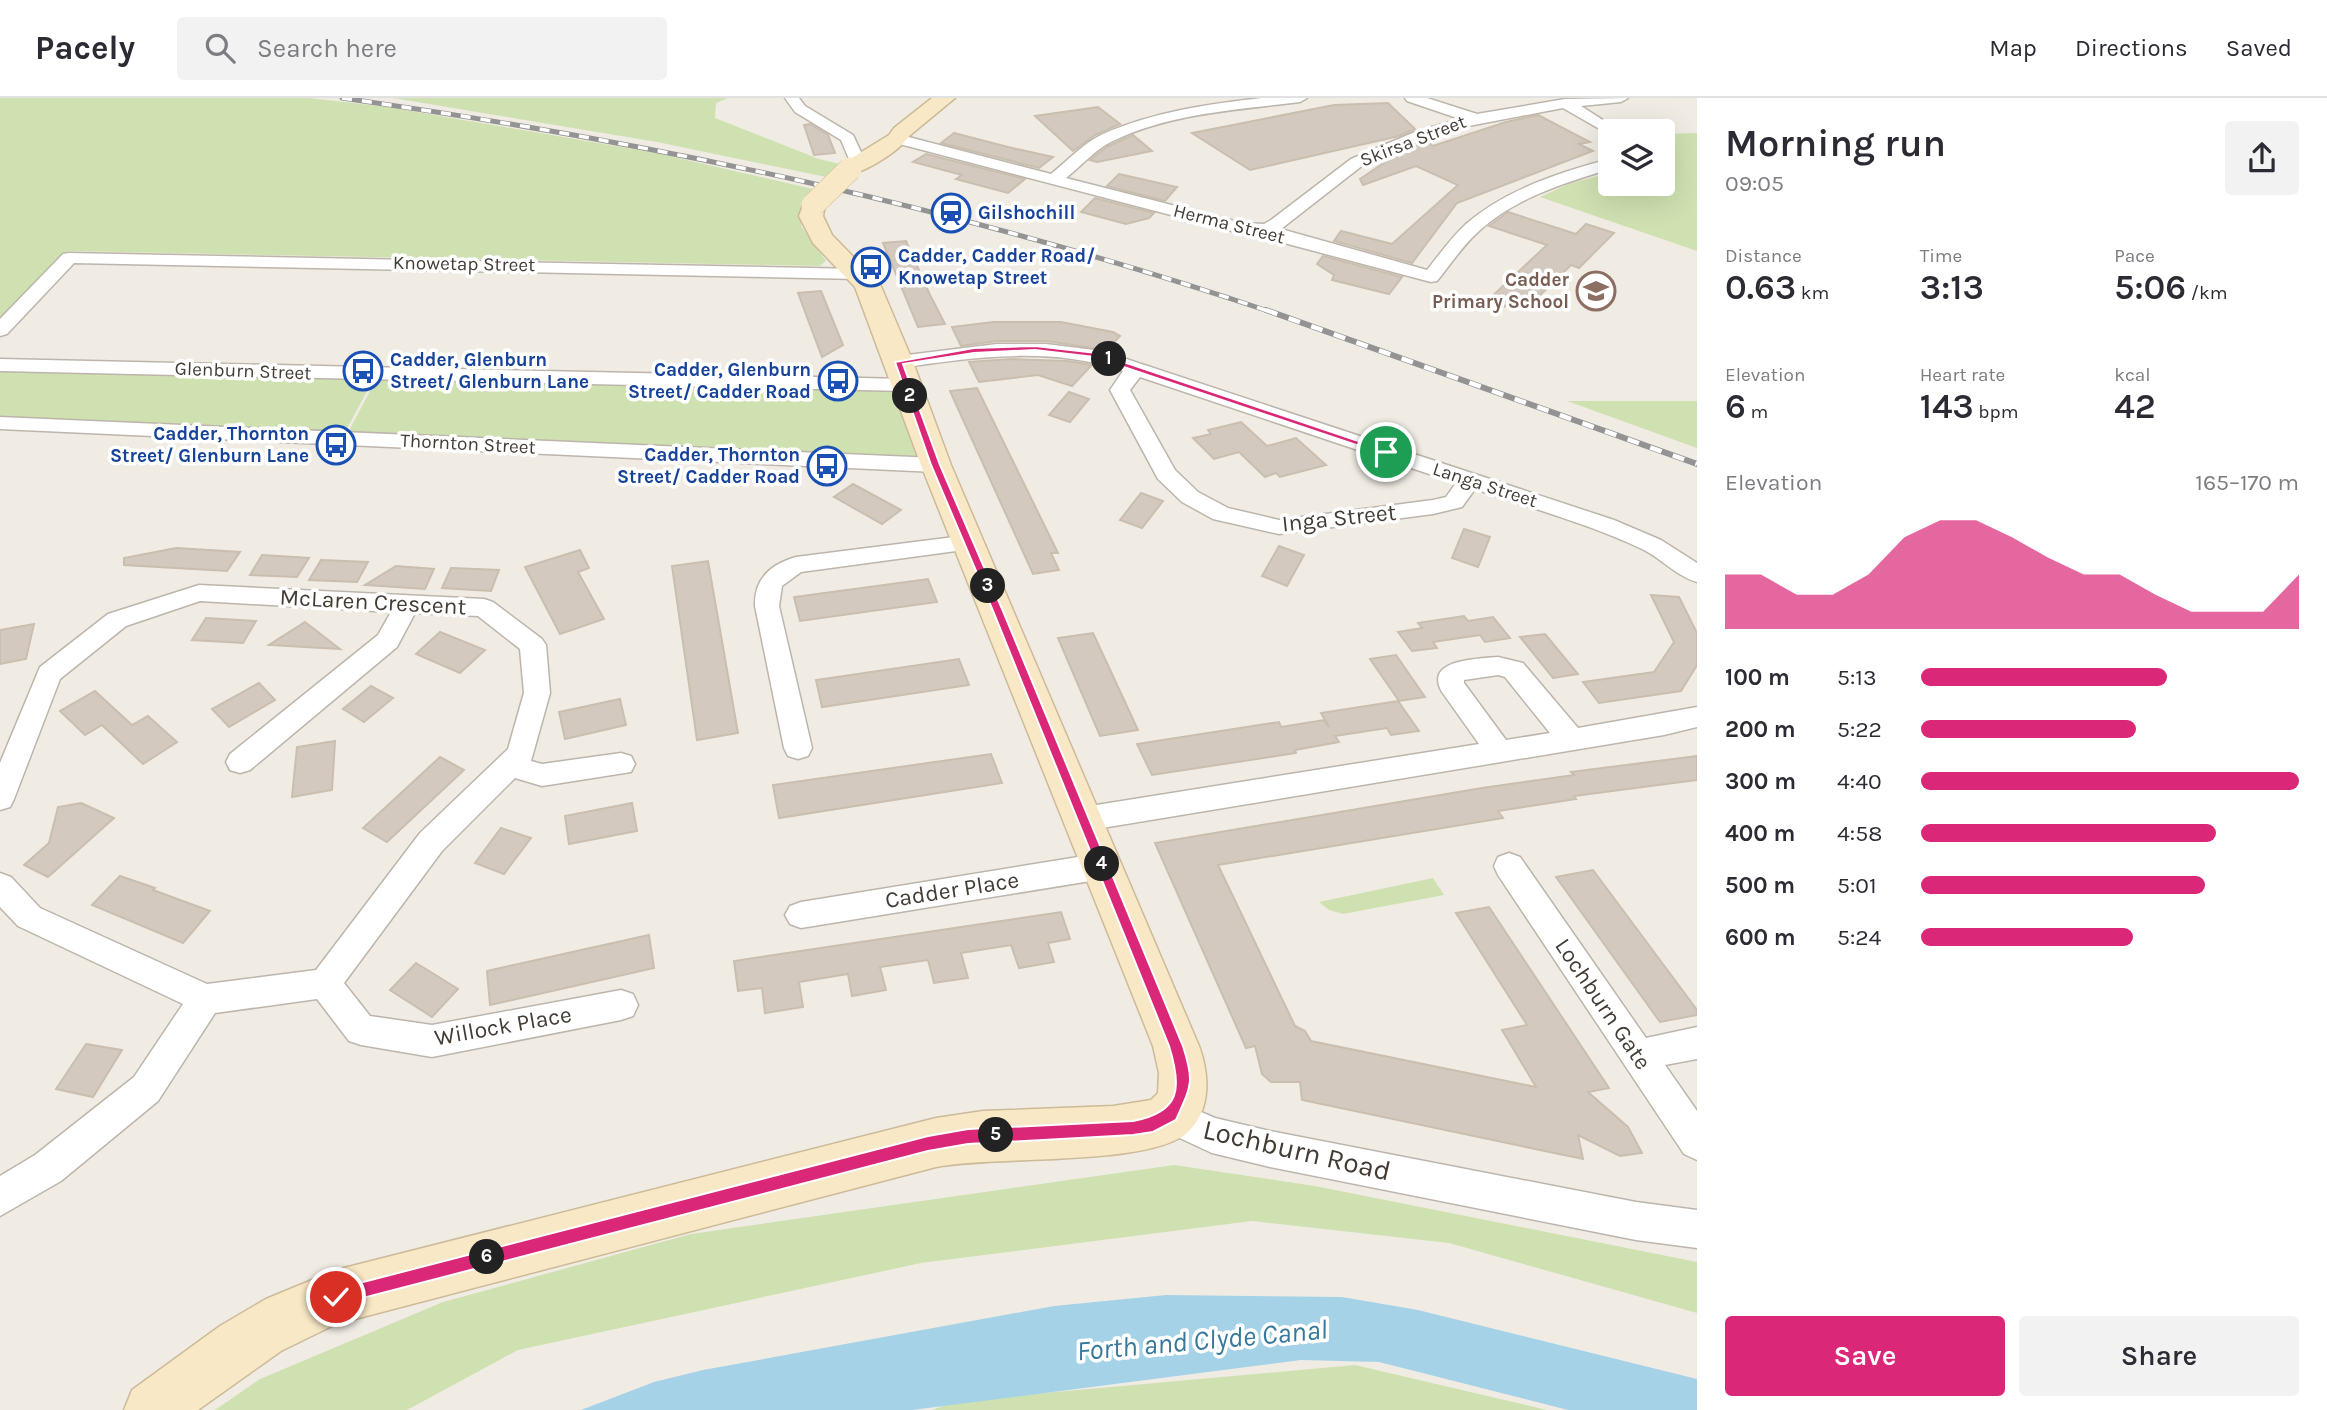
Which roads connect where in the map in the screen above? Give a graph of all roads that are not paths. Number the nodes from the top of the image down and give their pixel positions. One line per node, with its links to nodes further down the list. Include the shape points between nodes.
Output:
1 (792, 98): 10 (street, via 800,109 848,138)
2 (945, 98): 9 (street)
3 (1300, 98): 12 (street, via 1205,109 1155,121 1106,138)
4 (1412, 98): 7 (street)
5 (1621, 98): 6 (street, Skirsa Street)
6 (1565, 103): 7 (street, Skirsa Street); 8 (street)
7 (1472, 118): 13 (street, Skirsa Street, via 1355,163)
8 (1598, 123)
9 (897, 139): 10 (street); 12 (street, Herma Street)
10 (854, 166): 14 (street, bridge, via 813,205 811,216 821,238)
11 (1598, 167): 13 (street, Herma Street, via 1514,200 1474,226 1431,277)
12 (1055, 179): 13 (street, Herma Street, via 1242,228)
13 (1266, 229)
14 (859, 274): 15 (street, Knowetap Street, via 69,258); 18 (street)
15 (0, 330)
16 (0, 365): 18 (street, Glenburn Street)
17 (1136, 368): 18 (street, Langa Street, via 1095,355 1035,348 974,350); 21 (street, Langa Street); 21 (street, Inga Street, via 1120,390 1166,474 1190,497 1220,514 1279,527 1420,509 1454,502)
18 (903, 373): 20 (street)
19 (0, 423): 20 (street, Thornton Street)
20 (936, 465): 22 (street)
21 (1470, 480): 23 (street, Langa Street, via 1623,532)
22 (970, 543): 27 (street, via 796,565 770,583 768,606); 33 (street)
23 (1697, 574)
24 (408, 603): 29 (street, via 388,641); 31 (street, McLaren Crescent, via 484,608 533,645 537,693 521,754); 32 (street, McLaren Crescent, via 199,593 117,620 49,674)
25 (1697, 717): 26 (street)
26 (1572, 740): 28 (street); 28 (street, via 1514,670 1491,666 1451,675 1451,685)
27 (799, 748)
28 (1500, 752): 33 (street)
29 (240, 762)
30 (621, 764): 31 (street, via 542,775)
31 (509, 765): 38 (street, McLaren Crescent, via 431,842)
32 (0, 796)
33 (1084, 819): 34 (street)
34 (1103, 866): 37 (street, Cadder Place); 43 (street, via 1184,1069 1184,1085)
35 (1509, 866): 42 (street, Lochburn Gate)
36 (0, 886): 39 (street, via 29,917)
37 (801, 915)
38 (325, 983): 39 (street); 40 (street, Willock Place, via 361,1030 432,1041)
39 (205, 999): 45 (street, via 146,1089 48,1168)
40 (621, 1005)
41 (1697, 1043): 42 (street)
42 (1639, 1055): 44 (street, Lochburn Gate)
43 (1171, 1115): 46 (street, Lochburn Road, via 1212,1135 1270,1149); 47 (street, via 1153,1125 1133,1128 968,1136 928,1144 336,1297 261,1330)
44 (1697, 1142)
45 (0, 1197)
46 (1697, 1229)
47 (152, 1410)

